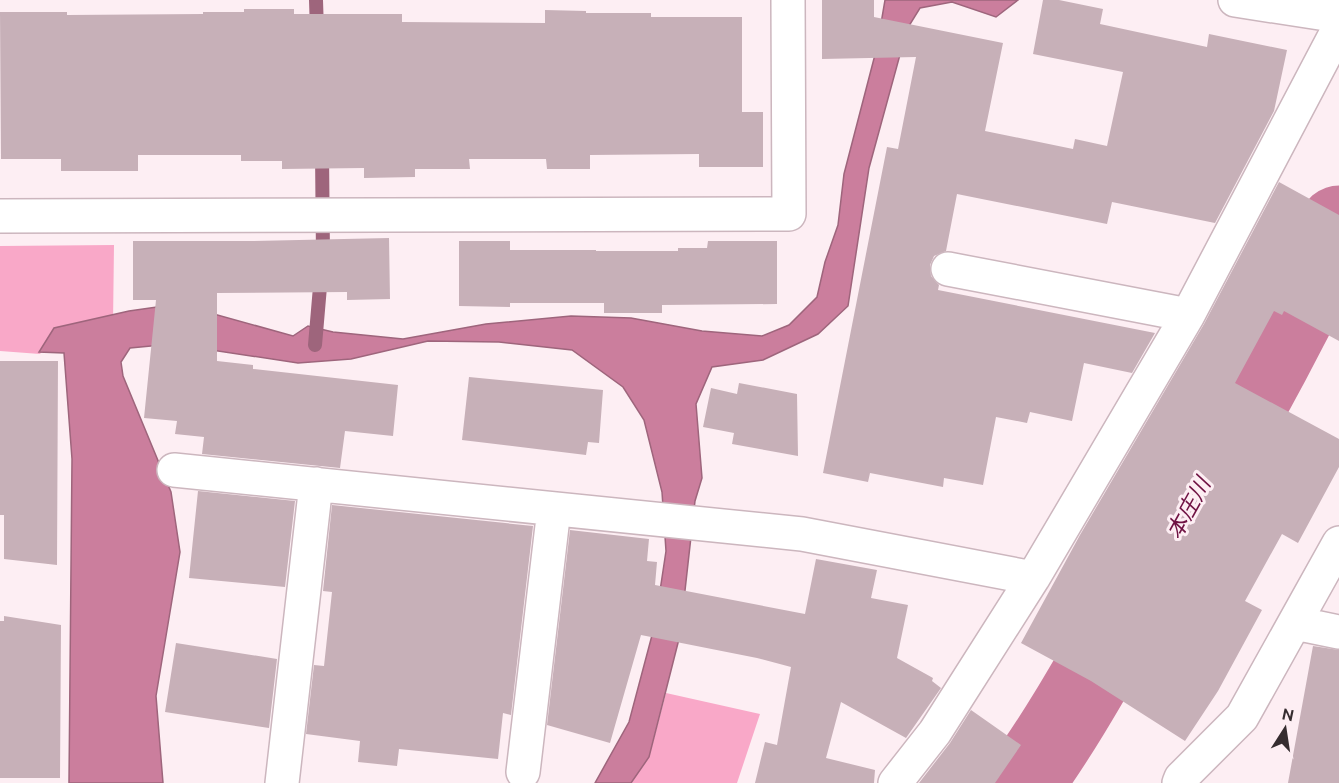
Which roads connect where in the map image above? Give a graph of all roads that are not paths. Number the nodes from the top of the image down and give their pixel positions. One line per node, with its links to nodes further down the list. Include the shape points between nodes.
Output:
1 (788, 0): 5 (street, via 789,214)
2 (1235, 0): 3 (street)
3 (1339, 16)
4 (1339, 28): 7 (street)
5 (0, 216)
6 (948, 269): 7 (street)
7 (1188, 315): 12 (street)
8 (174, 470): 9 (street)
9 (316, 484): 10 (street); 16 (street)
10 (554, 509): 12 (street, via 802,534); 15 (street)
11 (1339, 543): 13 (street)
12 (1033, 578): 17 (street, via 935,732)
13 (1295, 623): 14 (street); 18 (street, via 1242,717)
14 (1339, 632)
15 (523, 772)
16 (282, 783)
17 (895, 783)
18 (1179, 783)

